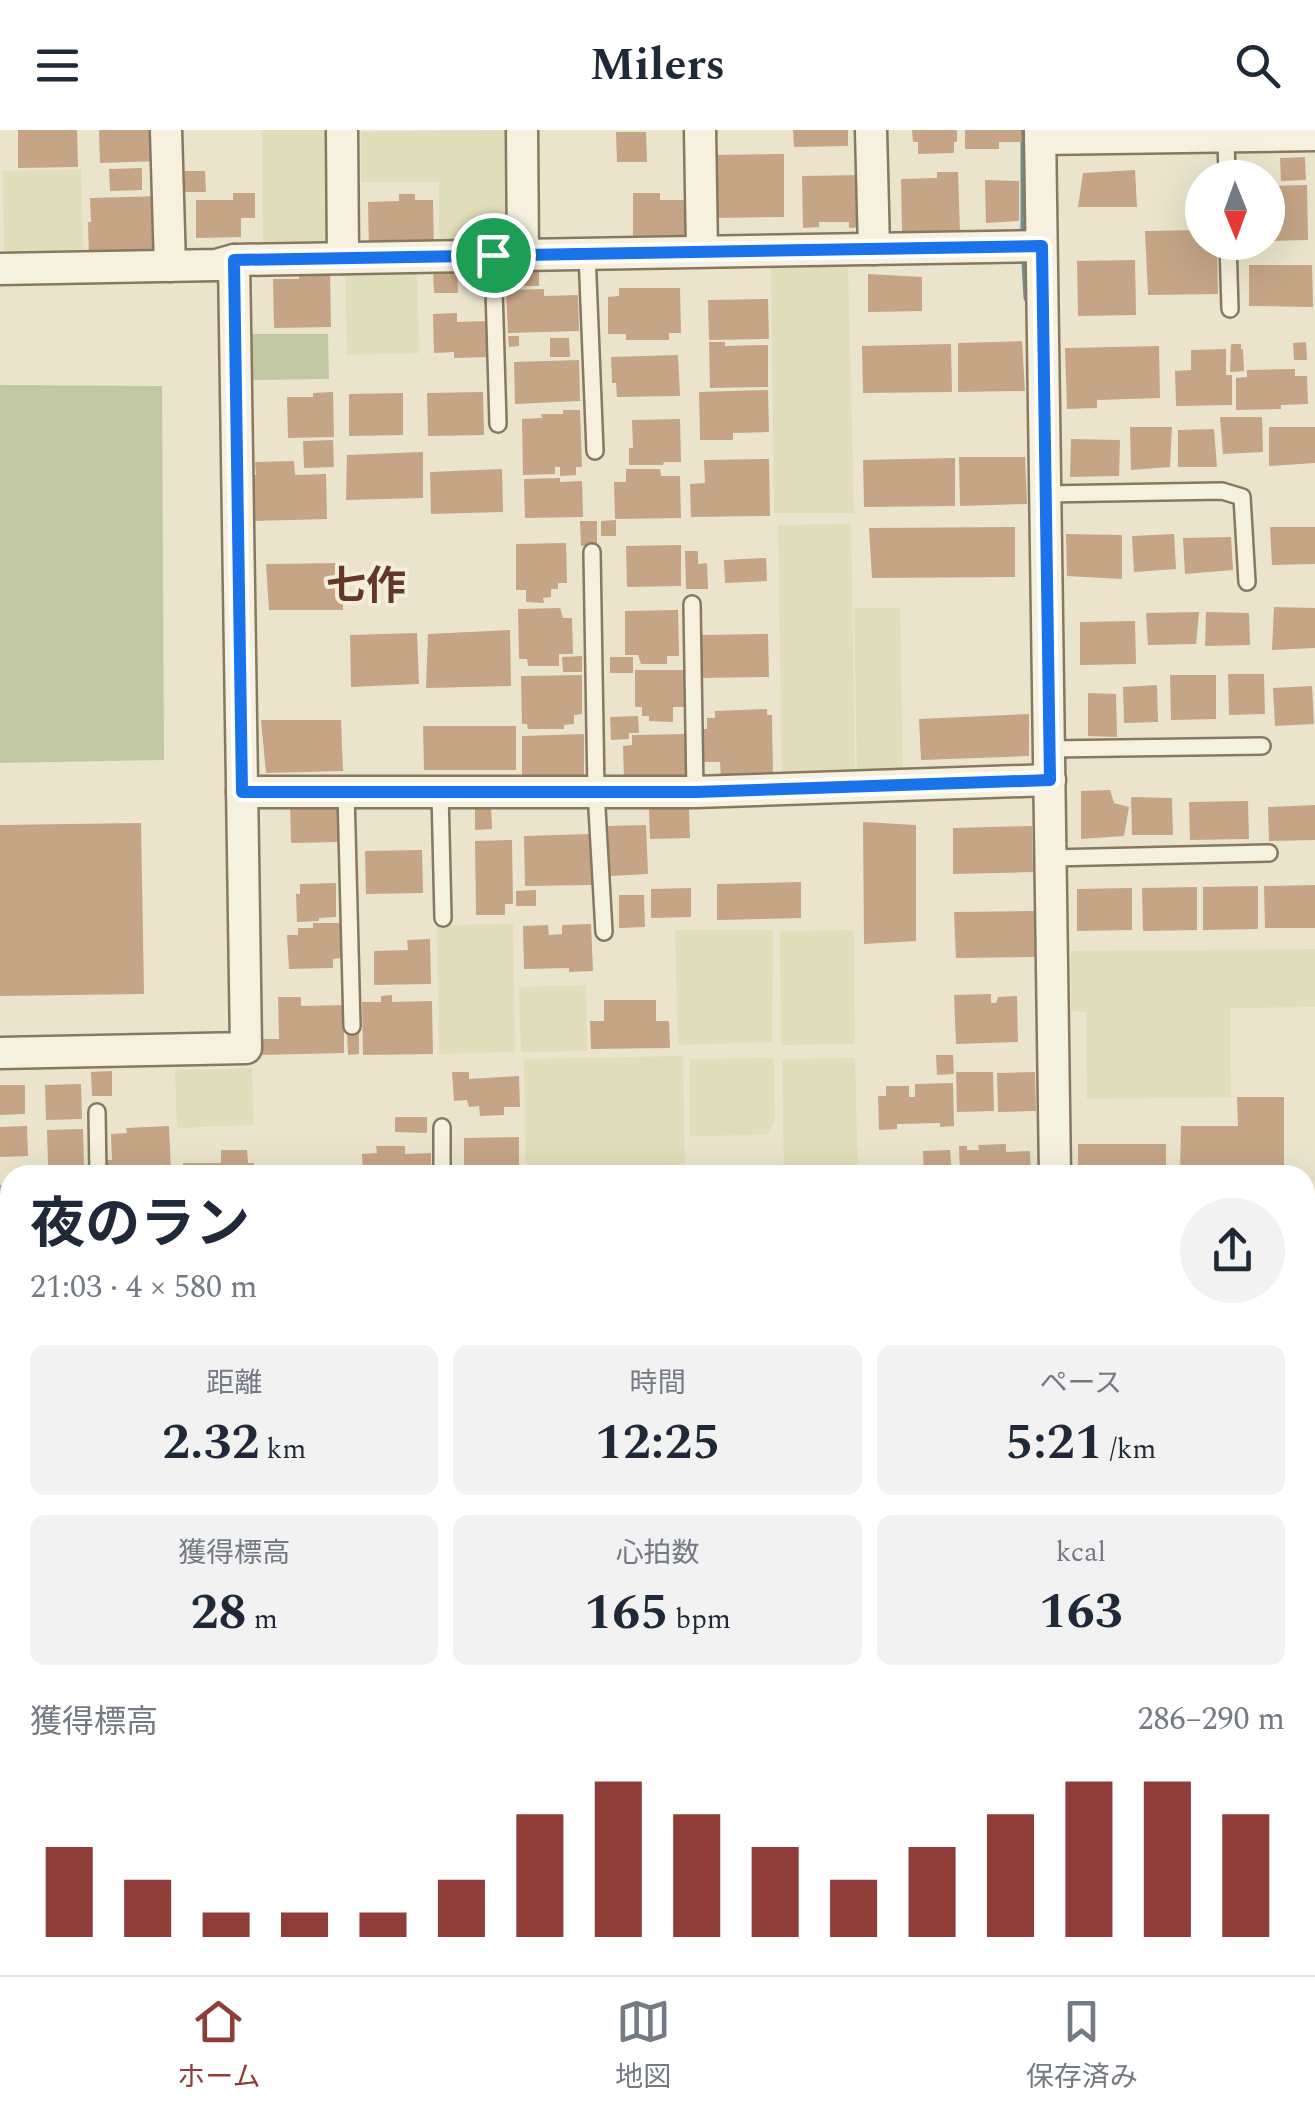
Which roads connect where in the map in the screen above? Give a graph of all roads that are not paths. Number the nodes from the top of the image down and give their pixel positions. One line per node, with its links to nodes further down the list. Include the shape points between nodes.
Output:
1 (166, 130): 18 (street)
2 (342, 130): 15 (street)
3 (522, 130): 14 (street)
4 (700, 130): 12 (street)
5 (871, 130): 11 (street)
6 (1040, 134): 8 (street); 10 (street)
7 (1315, 135): 8 (street)
8 (1226, 136): 9 (lane)
9 (1227, 160)
10 (1042, 246): 11 (street); 23 (street)
11 (874, 249): 12 (street)
12 (702, 252): 13 (street)
13 (587, 254): 14 (street); 22 (lane)
14 (508, 255): 15 (street); 21 (lane)
15 (344, 258): 16 (street)
16 (234, 260): 18 (street); 30 (street)
17 (1229, 260): 20 (lane)
18 (170, 266): 19 (street)
19 (0, 269)
20 (1230, 309)
21 (498, 424)
22 (595, 451)
23 (1045, 494): 25 (lane, via 1242,496); 28 (street)
24 (592, 552): 29 (lane)
25 (1247, 582)
26 (692, 604): 33 (lane)
27 (1262, 746): 28 (lane)
28 (1050, 765): 33 (street); 35 (street)
29 (596, 791): 32 (street); 33 (street); 37 (lane)
30 (242, 792): 31 (street); 39 (street, via 246,1048)
31 (346, 792): 32 (street); 38 (lane)
32 (440, 792): 36 (lane)
33 (695, 792)
34 (1269, 853): 35 (lane)
35 (1050, 858): 44 (street)
36 (444, 918)
37 (604, 932)
38 (352, 1026)
39 (0, 1053)
40 (97, 1112): 42 (lane)
41 (442, 1127): 43 (lane)
42 (98, 1165)
43 (442, 1165)
44 (1055, 1165)

